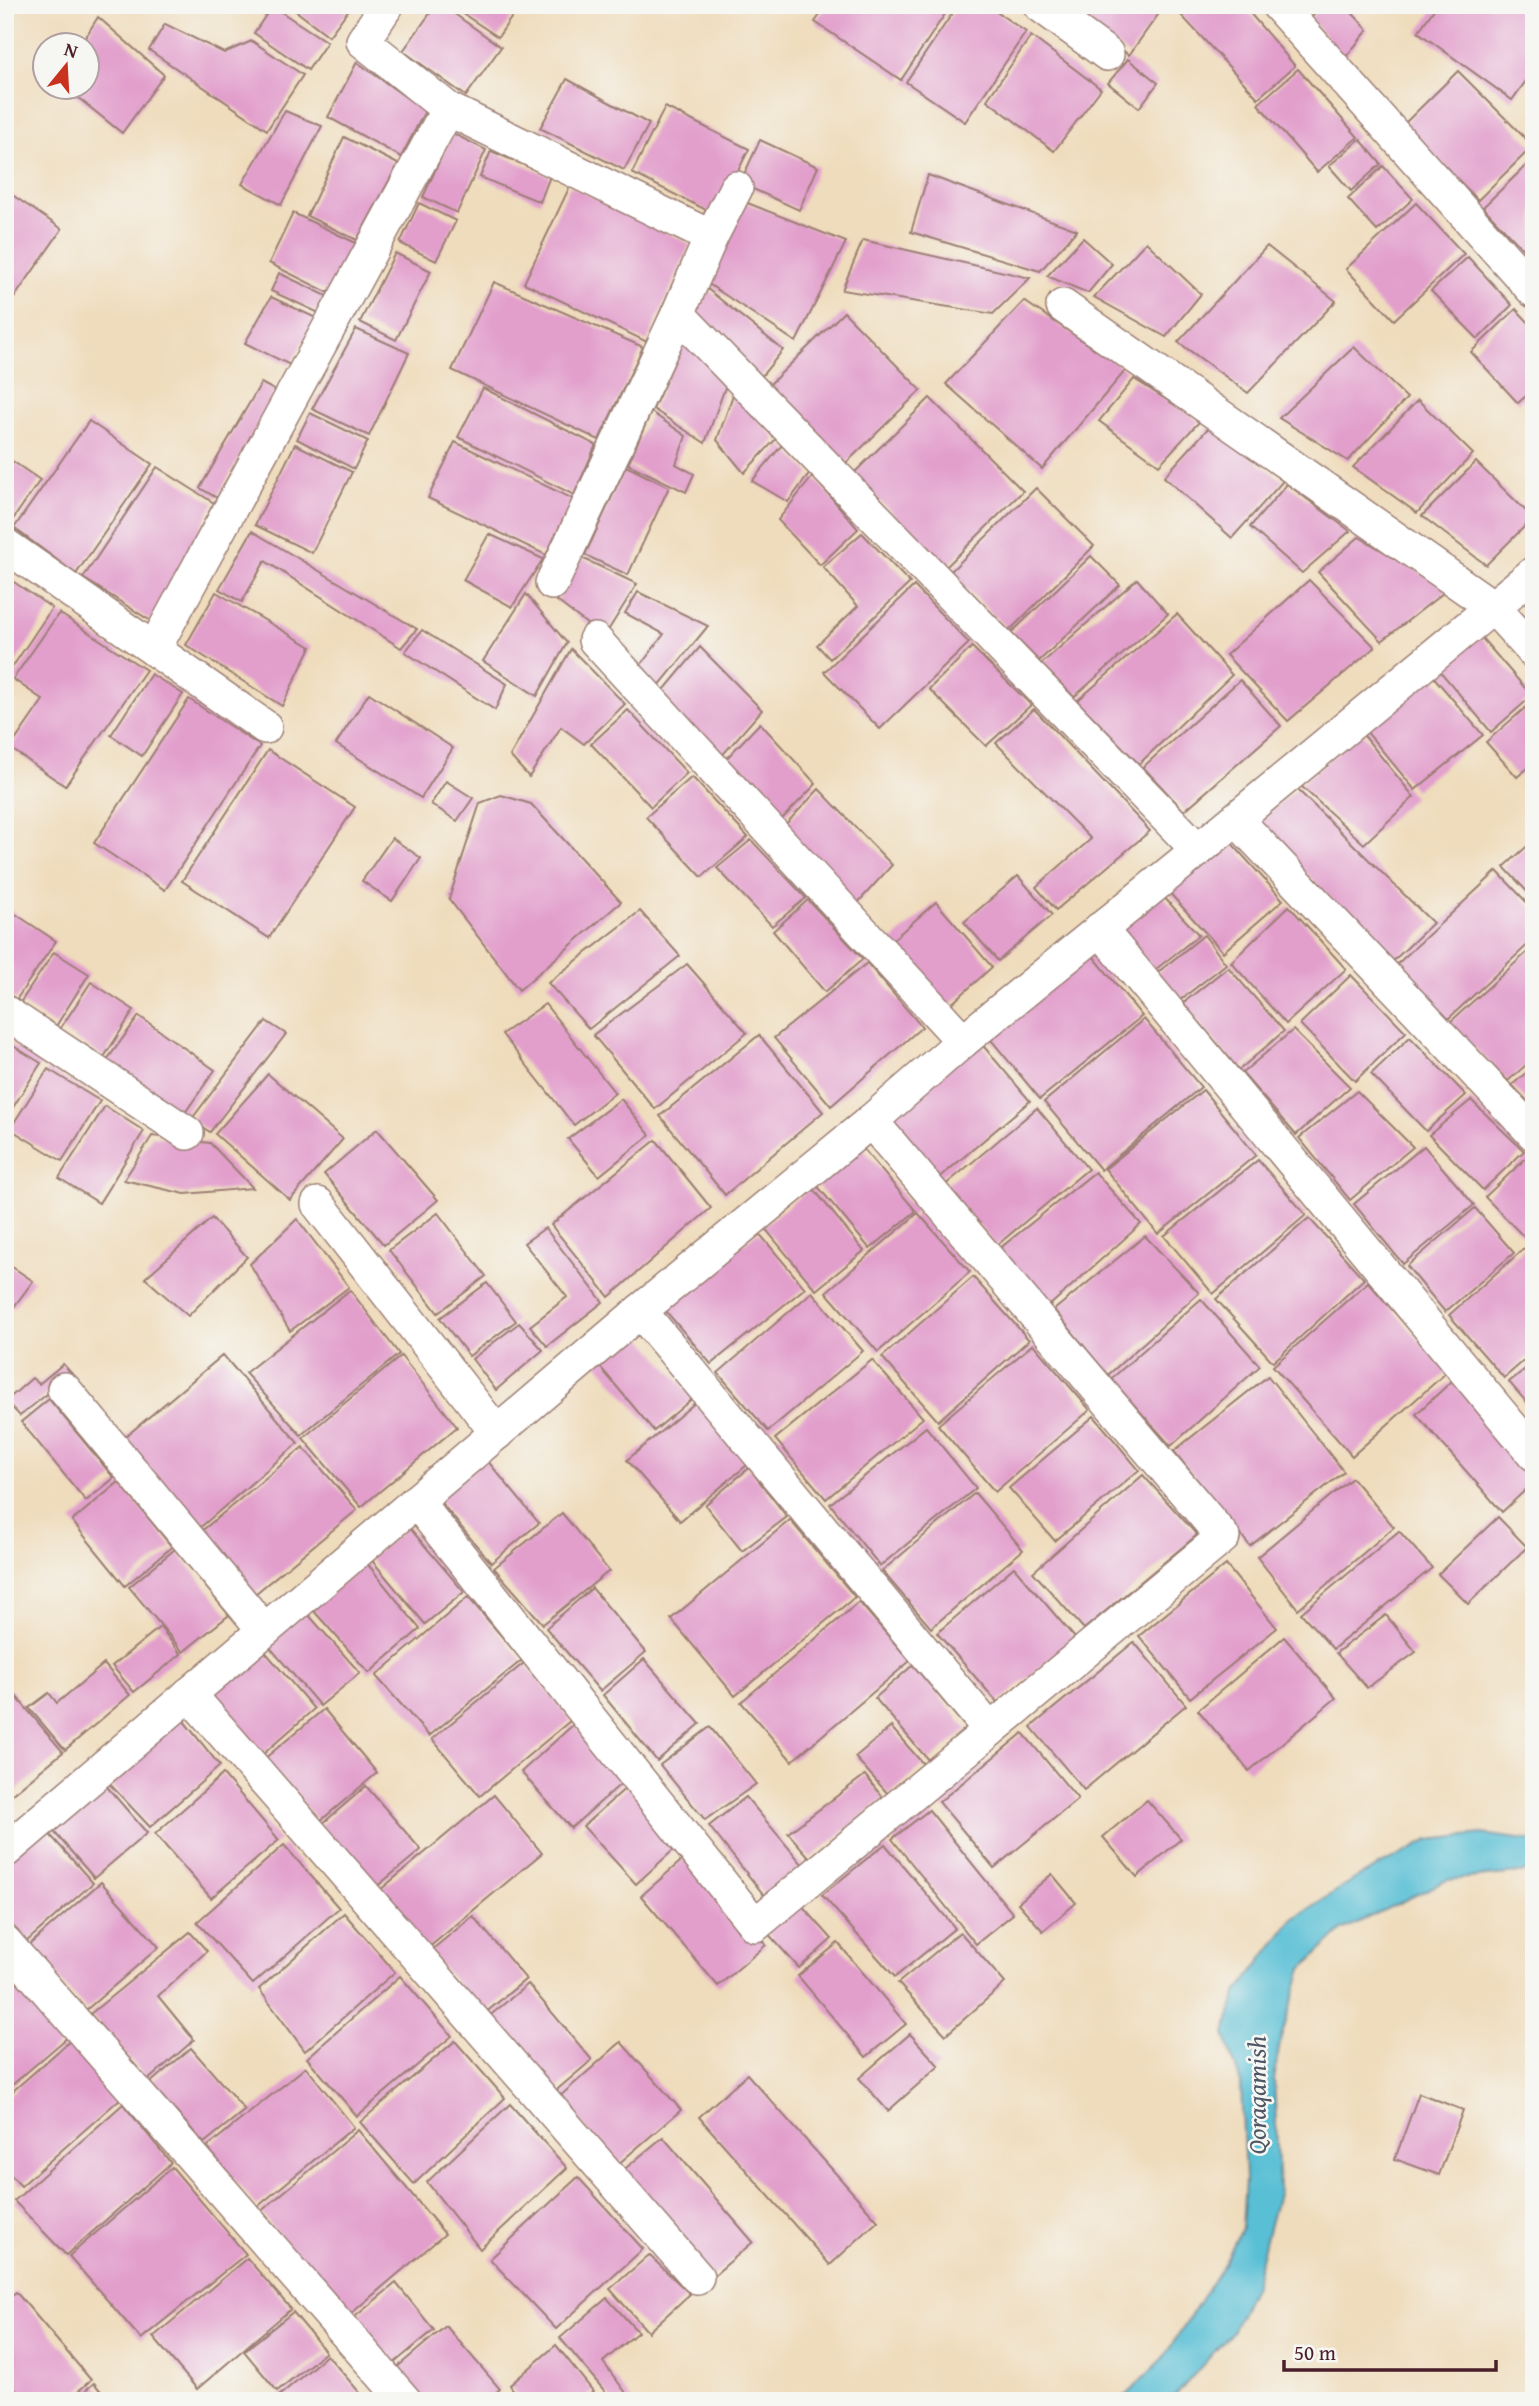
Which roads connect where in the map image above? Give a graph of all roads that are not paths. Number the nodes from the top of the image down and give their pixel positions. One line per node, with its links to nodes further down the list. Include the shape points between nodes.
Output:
1 (387, 5): 5 (street, via 363,41)
2 (1040, 5): 4 (street)
3 (1279, 5): 8 (street)
4 (1107, 54)
5 (448, 109): 7 (street); 16 (street)
6 (736, 188): 7 (street)
7 (711, 237): 10 (street)
8 (1534, 291)
9 (1063, 306): 14 (street)
10 (678, 314): 13 (street); 20 (street)
11 (5, 545): 16 (street)
12 (1534, 573): 14 (street)
13 (552, 583)
14 (1493, 607): 17 (street); 19 (street)
15 (595, 639): 23 (street)
16 (155, 649): 18 (street)
17 (1534, 652)
18 (265, 727)
19 (1236, 819): 20 (street); 26 (street)
20 (1198, 850): 21 (street)
21 (1100, 929): 23 (street); 31 (street)
22 (5, 1012): 25 (street)
23 (963, 1041): 24 (street)
24 (871, 1121): 28 (street); 35 (street, via 1223,1537)
25 (187, 1133)
26 (1534, 1134)
27 (318, 1204): 30 (street)
28 (640, 1311): 30 (street); 35 (street)
29 (64, 1389): 33 (street)
30 (497, 1433): 32 (street)
31 (1534, 1454)
32 (416, 1501): 33 (street); 35 (street, via 755,1925)
33 (264, 1630): 34 (street)
34 (189, 1694): 36 (street); 38 (street)
35 (990, 1730)
36 (5, 1851)
37 (5, 1942): 39 (street)
38 (698, 2277)
39 (405, 2401)

